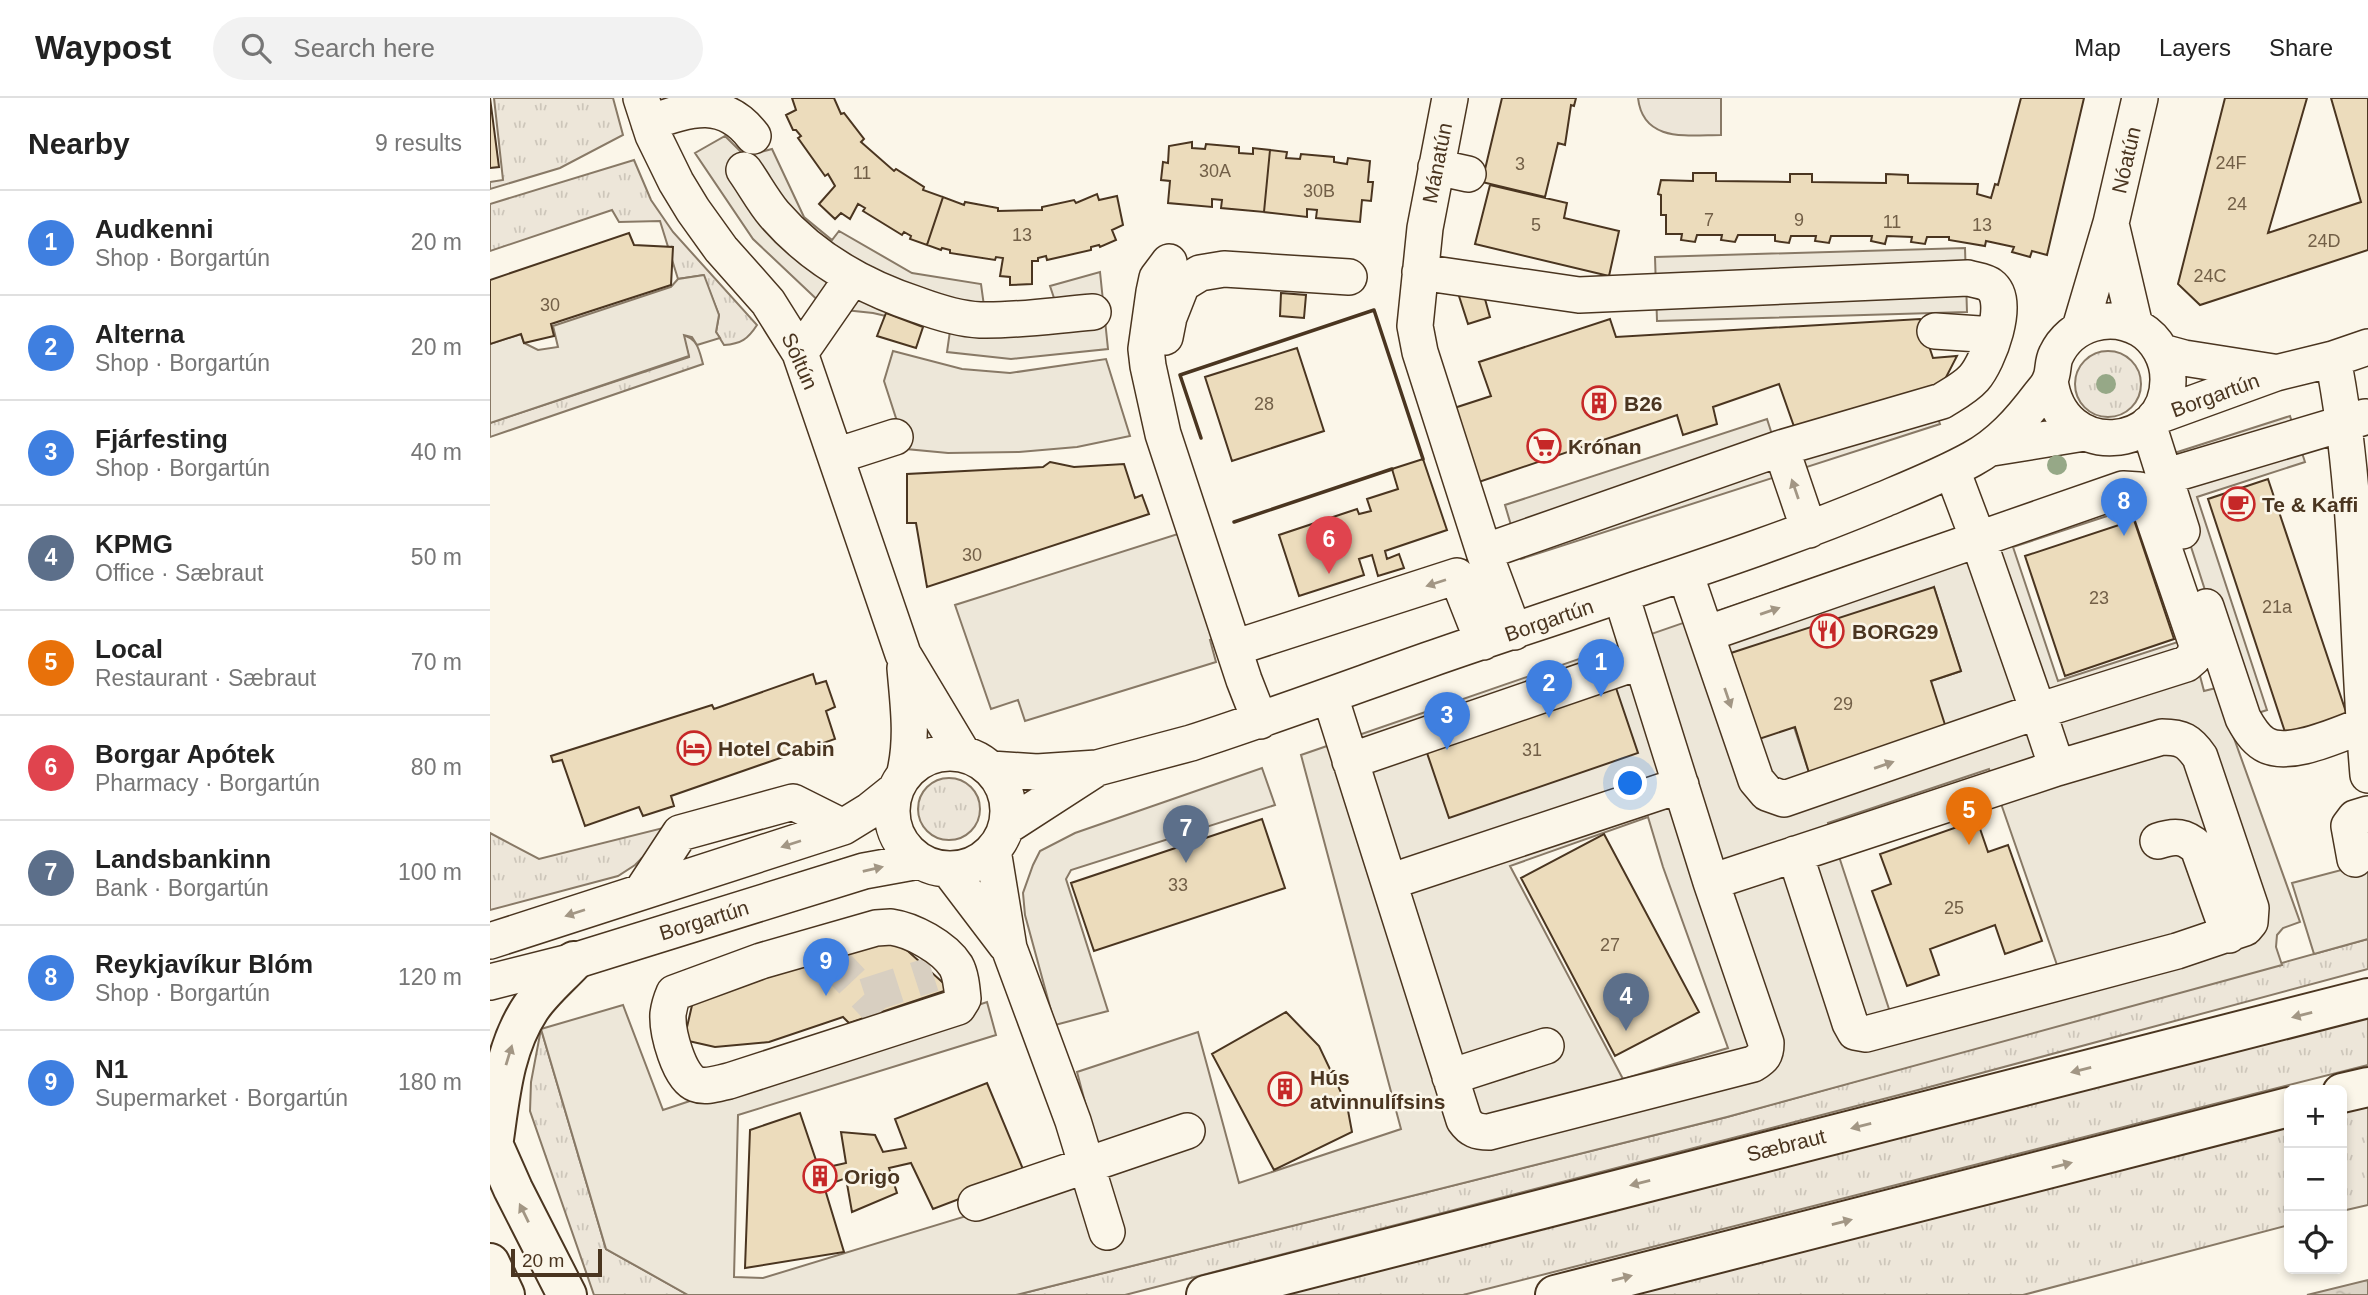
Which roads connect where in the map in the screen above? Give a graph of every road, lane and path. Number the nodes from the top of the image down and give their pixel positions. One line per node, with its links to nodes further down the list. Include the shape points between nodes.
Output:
1 (1450, 98): 8 (street, Mánatún, via 1452,170 1425,228)
2 (2140, 98): 6 (street, Nóatún)
3 (645, 111): 4 (street, via 722,108 740,118); 18 (street, Sóltún, via 693,210 768,302)
4 (753, 136)
5 (744, 170): 10 (street, via 773,213)
6 (2111, 223): 12 (street, Nóatún); 13 (street, Nóatún)
7 (1170, 262): 22 (street, via 1157,278 1151,309 1146,349)
8 (1420, 272): 15 (street, via 1579,295 1968,278 1990,285 1996,293 1999,305); 34 (street, Mánatún, via 1415,327 1420,352)
9 (1349, 277): 22 (street, via 1224,269 1200,272 1182,284)
10 (852, 278): 11 (street, via 901,300 977,320 1033,320); 18 (street)
11 (1093, 312)
12 (2135, 327): 13 (street, via 2102,321); 17 (street)
13 (2080, 328): 21 (street, Borgartún, via 2055,356)
14 (1935, 331): 15 (street)
15 (1994, 335): 27 (street, via 1975,377 1942,401)
16 (2368, 347): 19 (street, Borgartún)
17 (2162, 352): 20 (street, Borgartún); 24 (street, Borgartún, via 2167,393)
18 (800, 353): 29 (street, Sóltún)
19 (2333, 359): 20 (street, Borgartún); 23 (street)
20 (2276, 373): 24 (street, Borgartún)
21 (2050, 380): 25 (street, via 2064,417); 28 (street, Borgartún)
22 (1153, 384): 39 (street, via 1163,434)
23 (2356, 420): 31 (street); 45 (street, via 2352,505)
24 (2151, 421): 25 (street, Borgartún, via 2131,434 2113,438); 31 (street)
25 (2084, 433): 28 (street, Borgartún)
26 (895, 437): 29 (street)
27 (1781, 448): 32 (street, one-way to 27); 34 (street)
28 (1992, 448): 30 (street, Borgartún)
29 (836, 456): 40 (street, Sóltún)
30 (1952, 470): 32 (street, Borgartún); 33 (street)
31 (2164, 477): 45 (street, via 2242,718 2252,733 2263,744 2292,749)
32 (1810, 530): 35 (street, Borgartún)
33 (1978, 539): 37 (street, one-way to 33); 43 (street); 43 (street, via 2123,489 2139,490 2147,499 2197,645 2194,657 2186,664)
34 (1484, 552): 38 (street, Mánatún)
35 (1685, 573): 36 (street, Borgartún); 37 (street)
36 (1620, 595): 38 (street, Borgartún); 41 (street)
37 (1706, 634): 43 (street, one-way to 43, via 1756,780 1767,793 1784,799)
38 (1499, 637): 39 (street, one-way to 39, via 1457,576); 42 (street, Borgartún)
39 (1234, 648): 44 (street)
40 (903, 654): 47 (street, Sóltún); 51 (street, Sóltún, via 911,728)
41 (1641, 660): 46 (street); 52 (street)
42 (1330, 696): 44 (street, Borgartún); 46 (street)
43 (2038, 711): 49 (street)
44 (1260, 721): 48 (street, Borgartún)
45 (2364, 725): 50 (street)
46 (1350, 761): 60 (street)
47 (977, 762): 48 (street, Borgartún, via 1037,772); 51 (street, Borgartún, via 947,752 931,755 917,762); 55 (street, via 1001,782 1006,796 1008,812)
48 (1097, 768): 55 (street, Borgartún)
49 (2057, 768): 57 (street); 64 (street, via 2162,737 2179,737 2190,744 2200,757 2251,908 2245,928)
50 (2368, 775)
51 (900, 781): 54 (street, Borgartún, via 869,811); 59 (street, via 891,810 894,830 904,848)
52 (1681, 785): 60 (street); 61 (street)
53 (2368, 814): 58 (street, via 2355,818 2349,826)
54 (843, 827): 62 (street, Borgartún, one-way to 62); 62 (street, via 793,802 680,833)
55 (1000, 839): 59 (street, Borgartún, via 973,864); 66 (street)
56 (2158, 841): 64 (street, via 2173,836 2189,839 2198,848)
57 (1795, 854): 61 (street); 64 (street, via 1850,1023 1856,1032 1866,1034)
58 (2356, 859)
59 (934, 865): 63 (street, Borgartún, one-way to 59, via 863,871); 66 (street)
60 (1389, 882): 73 (street)
61 (1711, 882): 73 (street, via 1766,1043 1762,1058 1489,1132 1478,1132 1464,1120)
62 (642, 891): 65 (street, Borgartún, one-way to 65)
63 (745, 908): 67 (street, Borgartún); 68 (street)
64 (2229, 934)
65 (490, 941)
66 (1009, 948): 69 (street); 79 (street)
67 (574, 961): 70 (street, Borgartún); 78 (main road, one-way to 67, via 505,1069 519,1030 531,1007)
68 (761, 961): 69 (street, via 823,951 876,928 904,929 923,937); 69 (street, via 674,993 668,1017 671,1038 682,1071 694,1084 729,1081 888,1020 958,1007 963,999)
69 (944, 970)
70 (490, 982)
71 (2368, 998): 85 (main road, Sæbraut, one-way to 85)
72 (1546, 1046): 73 (street)
73 (1450, 1077)
74 (2368, 1087): 75 (main road)
75 (2347, 1092)
76 (2284, 1108): 86 (main road, one-way to 76)
77 (1187, 1131): 79 (street)
78 (491, 1142): 84 (main road, one-way to 78)
79 (1086, 1165): 80 (street); 81 (street)
80 (976, 1203)
81 (1107, 1232)
82 (490, 1263): 83 (main road)
83 (505, 1295)
84 (567, 1295)
85 (1206, 1295)
86 (1555, 1295)

